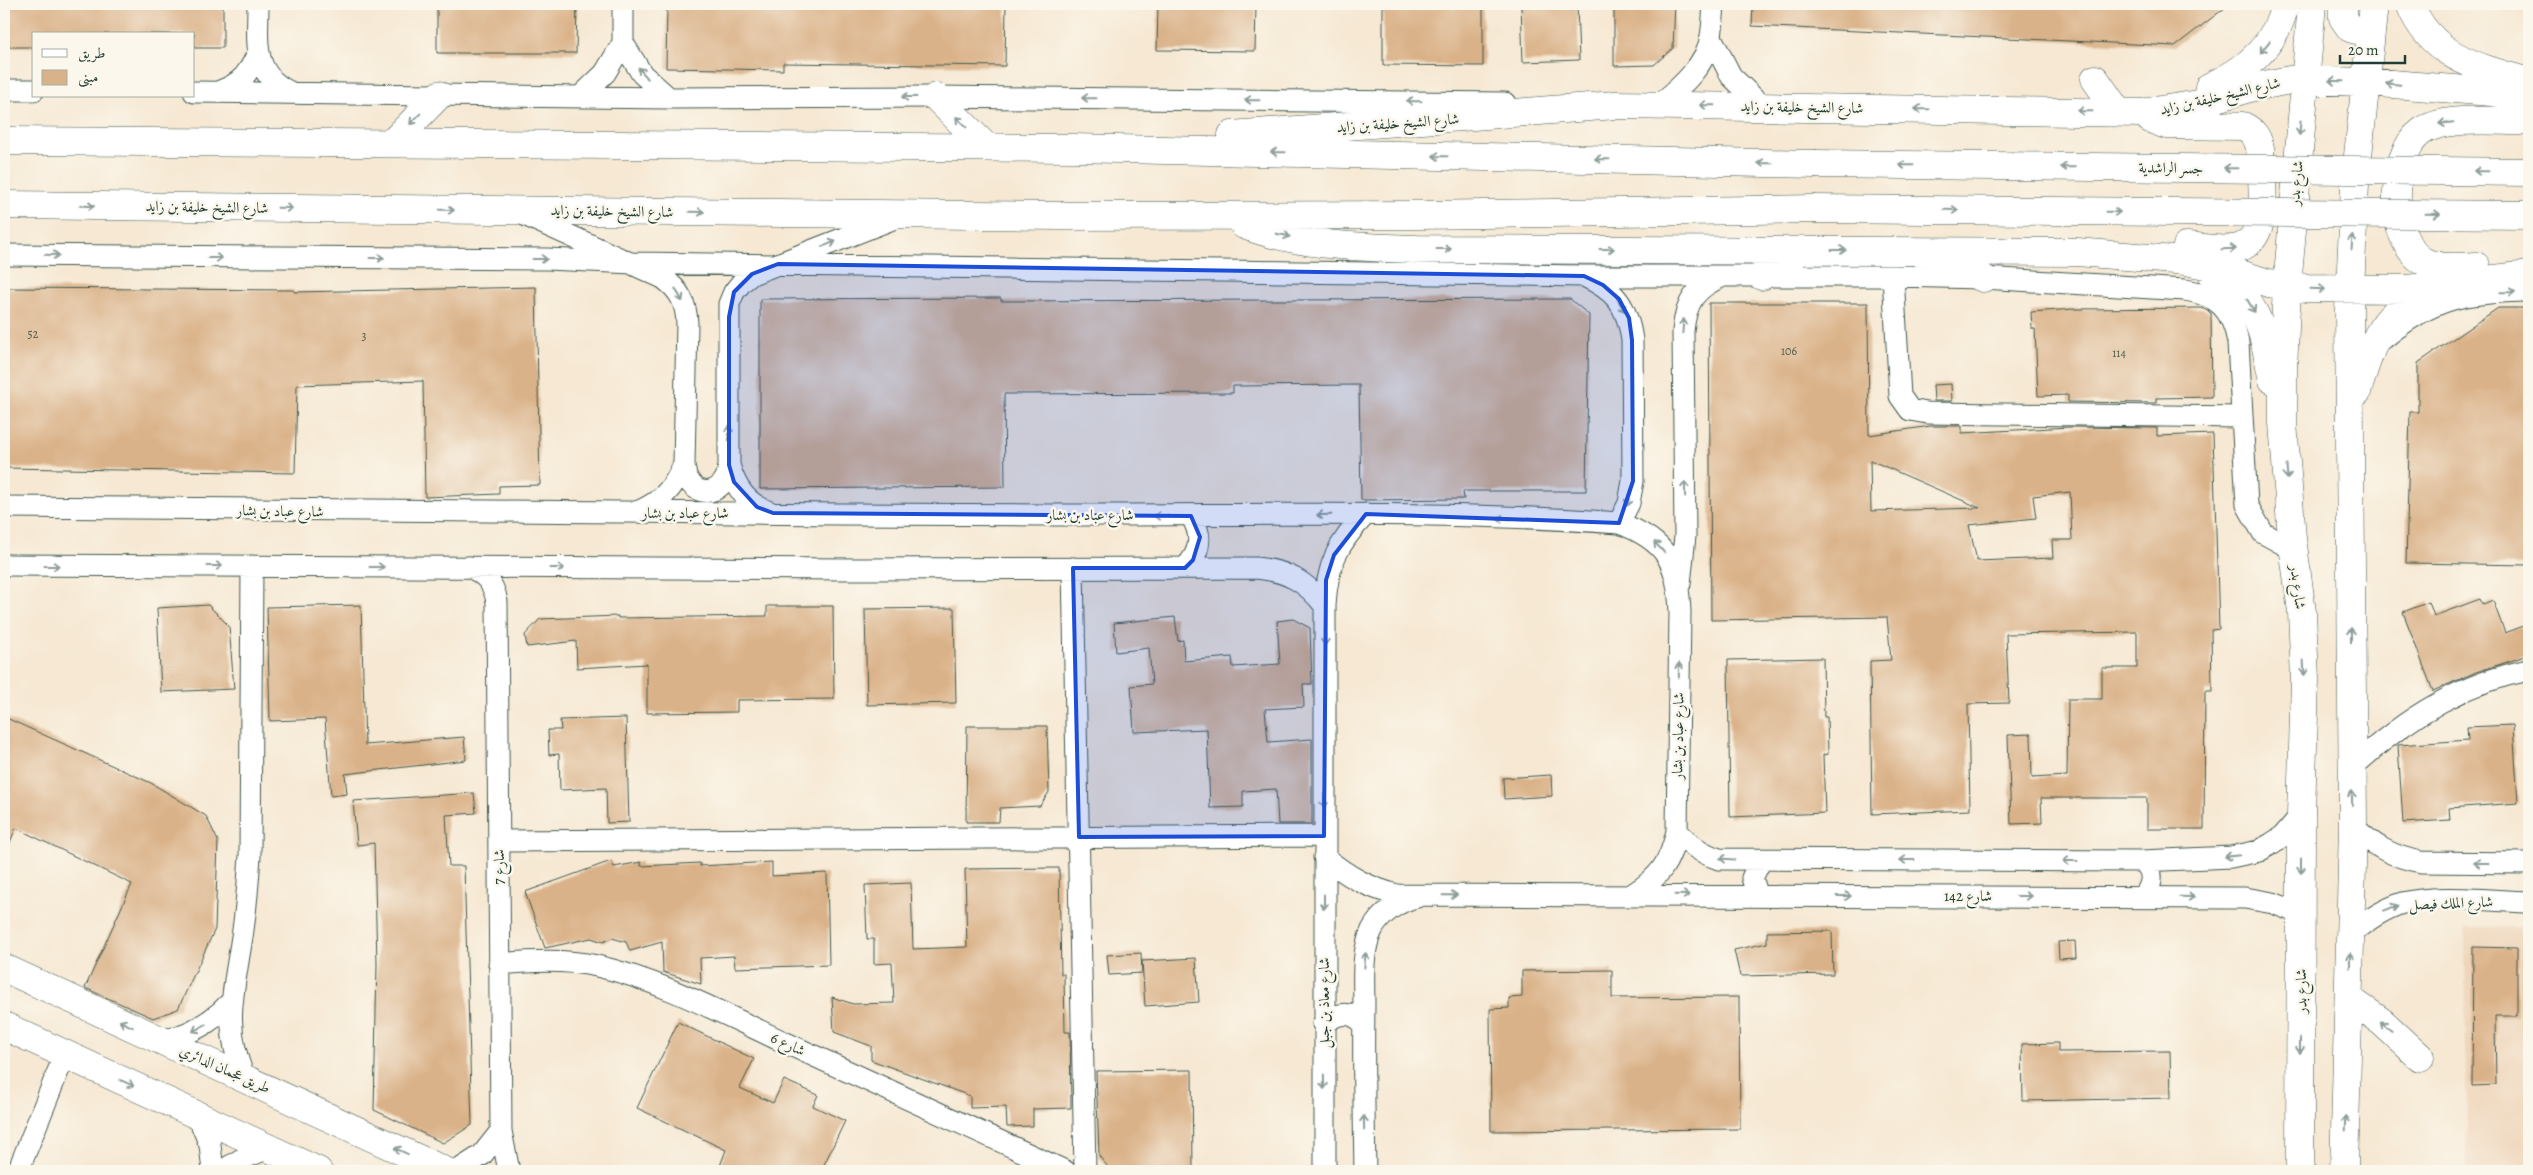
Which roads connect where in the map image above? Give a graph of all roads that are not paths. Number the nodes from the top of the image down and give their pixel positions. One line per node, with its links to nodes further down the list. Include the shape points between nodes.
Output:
1 (258, 4): 11 (street)
2 (623, 4): 10 (street)
3 (1714, 4): 9 (street)
4 (2285, 4): 29 (main road, one-way to 29, via 2273,36 2252,63 2232,77)
5 (2312, 4): 13 (main road, شارع بدر)
6 (2343, 4): 8 (main road, via 2343,18 2350,28 2364,30 2370,27)
7 (2410, 4): 15 (main road, via 2429,35 2451,54 2477,67)
8 (2373, 13): 14 (main road)
9 (1711, 37): 26 (street, via 1691,75); 27 (street, via 1731,76)
10 (623, 43): 23 (street, via 605,73); 25 (street, one-way to 10, via 642,74)
11 (258, 53): 19 (street, via 250,71 235,86); 20 (street, via 264,71 276,86)
12 (2095, 79): 29 (main road)
13 (2305, 80): 14 (main road, شارع الشيخ خليفة بن زايد, one-way to 13); 29 (main road, شارع الشيخ خليفة بن زايد, via 2266,84 2199,104); 56 (main road, شارع بدر, one-way to 56)
14 (2367, 82): 22 (main road, شارع الشيخ خليفة بن زايد, one-way to 14); 57 (main road, one-way to 14, via 2355,184)
15 (2529, 82)
16 (4, 90): 17 (street)
17 (32, 90)
18 (195, 92): 19 (street)
19 (217, 92): 20 (street)
20 (294, 93): 21 (street)
21 (439, 95): 23 (street); 32 (main road, one-way to 32)
22 (2529, 95)
23 (580, 97): 25 (street)
24 (936, 97): 25 (street, one-way to 25); 28 (street, one-way to 24, via 1478,102); 33 (main road, one-way to 24)
25 (669, 98)
26 (1660, 104): 27 (main road, شارع الشيخ خليفة بن زايد, one-way to 26); 28 (main road, شارع الشيخ خليفة بن زايد)
27 (1762, 106): 29 (main road, شارع الشيخ خليفة بن زايد, one-way to 27)
28 (1550, 109): 34 (main road, شارع الشيخ خليفة بن زايد)
29 (2136, 112): 44 (main road, one-way to 29, via 2063,244 2100,240 2240,248 2251,242 2259,231 2260,148 2252,130 2243,126 2166,126)
30 (2529, 121): 49 (main road, one-way to 49, via 2453,122 2436,124 2421,132 2408,144 2401,160 2398,198 2400,231 2413,254 2424,262 2440,266 2513,268)
31 (4, 141): 32 (main road, شارع الشيخ خليفة بن زايد)
32 (392, 143): 33 (main road, شارع الشيخ خليفة بن زايد)
33 (986, 147): 34 (main road, شارع الشيخ خليفة بن زايد)
34 (1072, 148): 35 (main road, شارع الشيخ خليفة بن زايد, one-way to 34)
35 (1814, 164): 36 (main road, جسر الراشدية, one-way to 35, bridge)
36 (2529, 172)
37 (4, 205): 38 (main road, شارع الشيخ خليفة بن زايد, one-way to 38)
38 (513, 210): 39 (main road, شارع الشيخ خليفة بن زايد, one-way to 39); 47 (street)
39 (903, 215): 41 (main road, شارع الشيخ خليفة بن زايد); 48 (street, one-way to 39)
40 (2529, 215): 41 (main road, شارع الشيخ خليفة بن زايد, one-way to 40, bridge, via 1814,209)
41 (1220, 216): 42 (main road, شارع الشيخ خليفة بن زايد, one-way to 42, via 1268,233 1377,248)
42 (1802, 250): 43 (main road, شارع الشيخ خليفة بن زايد, one-way to 43); 52 (main road)
43 (1910, 250): 44 (main road, شارع الشيخ خليفة بن زايد); 54 (main road)
44 (2042, 251): 45 (main road, شارع الشيخ خليفة بن زايد)
45 (2077, 252): 56 (main road, شارع الشيخ خليفة بن زايد, via 2186,261); 62 (main road, one-way to 62, via 2109,263 2211,275 2239,291 2249,303 2262,330)
46 (4, 255): 47 (street, one-way to 47, via 547,259)
47 (633, 263): 48 (street); 63 (street, one-way to 63, via 674,286 686,310)
48 (778, 264): 50 (street); 64 (street, one-way to 48, via 729,304 742,282 752,274)
49 (2529, 274): 55 (main road, شارع الشيخ خليفة بن زايد)
50 (1584, 276): 51 (street); 70 (street, one-way to 70, via 1603,285 1629,318 1634,481)
51 (1724, 276): 52 (street); 78 (street, one-way to 51, via 1685,536 1685,312 1707,283)
52 (1762, 276): 53 (street)
53 (1894, 276): 54 (street); 60 (street, via 1900,396 1910,410 1927,414)
54 (1983, 278): 60 (street, via 2185,290 2201,292 2216,300 2228,311 2235,326)
55 (2452, 283): 57 (main road, شارع الشيخ خليفة بن زايد, via 2408,289); 59 (main road, via 2404,303 2386,322)
56 (2287, 287): 57 (main road, شارع الشيخ خليفة بن زايد, one-way to 57); 62 (main road, شارع بدر)
57 (2349, 290): 61 (main road)
58 (2529, 291): 59 (street, one-way to 58, via 2417,314 2451,298 2488,292)
59 (2371, 349): 61 (main road)
60 (2242, 417): 71 (street, via 2246,495 2251,515 2263,534)
61 (2350, 417): 82 (main road, one-way to 61)
62 (2283, 423): 71 (main road, شارع بدر, one-way to 71)
63 (684, 464): 64 (street, via 684,476 700,491 712,491 722,486 728,477); 66 (street, via 677,482 665,496)
64 (729, 465): 67 (street, via 734,482 744,496 757,507)
65 (4, 507): 66 (street, شارع عباد بن بشار)
66 (633, 513): 67 (street, شارع عباد بن بشار)
67 (773, 513): 69 (street, شارع عباد بن بشار, one-way to 67)
68 (1366, 514): 69 (street, شارع عباد بن بشار, one-way to 69); 70 (street, شارع عباد بن بشار, one-way to 68); 80 (street, via 1334,555 1326,580)
69 (1191, 516): 77 (street, via 1200,537 1194,560)
70 (1619, 523): 78 (street, شارع عباد بن بشار, one-way to 70, via 1673,567 1660,547 1642,532)
71 (2294, 550): 83 (main road, شارع بدر, one-way to 83, via 2302,612 2305,679)
72 (4, 565): 73 (street, one-way to 73)
73 (252, 566): 74 (street, one-way to 74); 103 (street, via 250,856 246,909)
74 (469, 567): 75 (street); 79 (street, شارع 7, via 489,580)
75 (527, 568): 76 (street, one-way to 76); 79 (street, via 508,582)
76 (1073, 568): 77 (street); 87 (street)
77 (1185, 568): 80 (street, via 1276,570 1306,585)
78 (1679, 590): 85 (street, شارع عباد بن بشار, one-way to 78)
79 (497, 602): 88 (street, شارع 7)
80 (1325, 606): 86 (street, one-way to 86)
81 (2529, 670): 82 (street, via 2493,680 2419,714 2382,740)
82 (2352, 768): 84 (main road, one-way to 82)
83 (2301, 815): 91 (street, one-way to 91, via 2277,840 2259,851 2245,855); 98 (main road, شارع بدر, one-way to 98)
84 (2353, 826): 92 (street, one-way to 84, via 2408,860 2382,850); 99 (main road)
85 (1677, 831): 90 (street, one-way to 85, via 1719,859 1703,854); 93 (street, شارع عباد بن بشار, via 1673,851 1664,868 1650,884)
86 (1324, 836): 87 (street); 89 (street, شارع معاذ بن جبل)
87 (1079, 837): 88 (street); 122 (street)
88 (499, 841): 100 (street, شارع 7)
89 (1324, 857): 94 (street, via 1371,888 1397,895); 105 (street, شارع معاذ بن جبل, one-way to 105)
90 (1761, 860): 91 (street, one-way to 90); 95 (street, via 1752,878)
91 (2142, 861): 96 (street, via 2152,877 2152,884)
92 (2529, 863)
93 (1633, 894): 94 (street, one-way to 93); 95 (street, شارع 142, one-way to 95)
94 (1424, 896): 104 (street, one-way to 94, via 1364,960 1373,929 1394,906)
95 (1758, 896): 96 (street, شارع 142, one-way to 96)
96 (2144, 896): 98 (street, شارع 142, one-way to 98, via 2245,898 2273,903)
97 (2529, 902): 99 (street, شارع الملك فيصل, one-way to 97, via 2372,917 2403,903 2426,900)
98 (2301, 914): 125 (main road, شارع بدر, one-way to 125)
99 (2350, 934): 102 (main road, one-way to 99)
100 (499, 964): 112 (street, شارع 7); 121 (street, شارع 6, via 564,961 627,975 707,1007)
101 (4, 968): 107 (main road, طريق عجمان الدائري, one-way to 101)
102 (2349, 999): 109 (main road, one-way to 102, via 2382,1022); 126 (main road, one-way to 102)
103 (230, 1004): 107 (street, one-way to 107, via 205,1025); 110 (street, via 232,1041)
104 (1363, 1023): 105 (street, via 1344,1014 1336,1015); 124 (street, one-way to 104)
105 (1323, 1024): 123 (street, شارع معاذ بن جبل, one-way to 123)
106 (4, 1026): 108 (main road)
107 (162, 1041): 110 (main road, طريق عجمان الدائري)
108 (65, 1054): 111 (main road, one-way to 111); 114 (street)
109 (2420, 1057)
110 (244, 1077): 118 (main road, طريق عجمان الدائري, one-way to 110)
111 (198, 1116): 113 (main road); 115 (street, via 210,1146)
112 (501, 1131): 119 (street, via 482,1155); 120 (street, شارع 7)
113 (268, 1148): 116 (street); 117 (main road)
114 (18, 1171)
115 (213, 1171)
116 (222, 1171)
117 (318, 1171)
118 (445, 1171)
119 (457, 1171)
120 (509, 1171)
121 (1065, 1171)
122 (1085, 1171)
123 (1325, 1171)
124 (1365, 1171)
125 (2300, 1171)
126 (2344, 1171)

